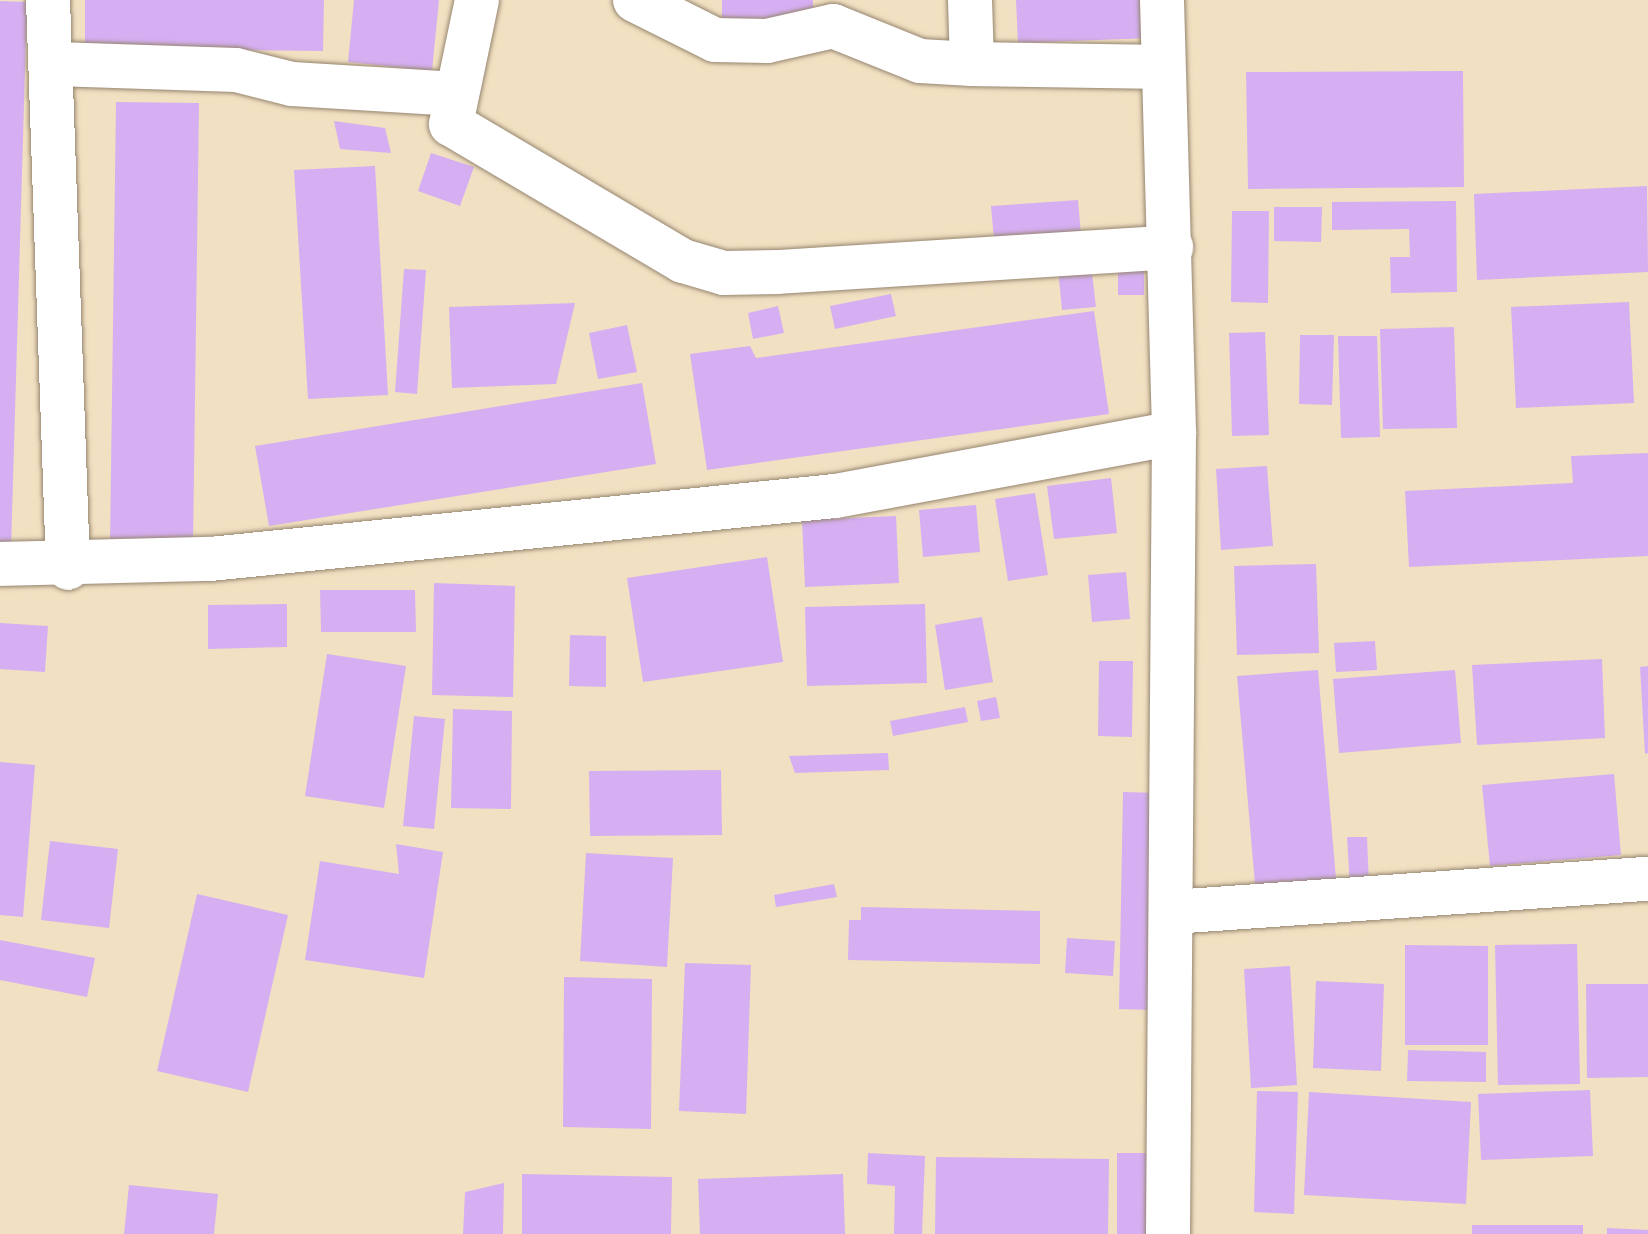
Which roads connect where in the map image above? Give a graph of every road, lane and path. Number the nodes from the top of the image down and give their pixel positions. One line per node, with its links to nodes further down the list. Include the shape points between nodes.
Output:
1 (48, 0): 7 (street)
2 (477, 0): 10 (street)
3 (970, 0): 8 (street)
4 (1162, 0): 9 (street)
5 (657, 5): 6 (street, via 715,40 767,41)
6 (833, 13): 8 (street, via 920,61)
7 (55, 64): 10 (street, via 236,70 292,84); 14 (street)
8 (972, 64): 9 (street)
9 (1161, 67): 11 (street)
10 (457, 94): 11 (street, via 450,115 458,130 683,261 724,273)
11 (1171, 247): 12 (street)
12 (1174, 433): 14 (street, via 835,496); 16 (street)
13 (0, 564): 14 (street)
14 (68, 568)
15 (1648, 879): 16 (street)
16 (1172, 912): 17 (street)
17 (1168, 1234)

